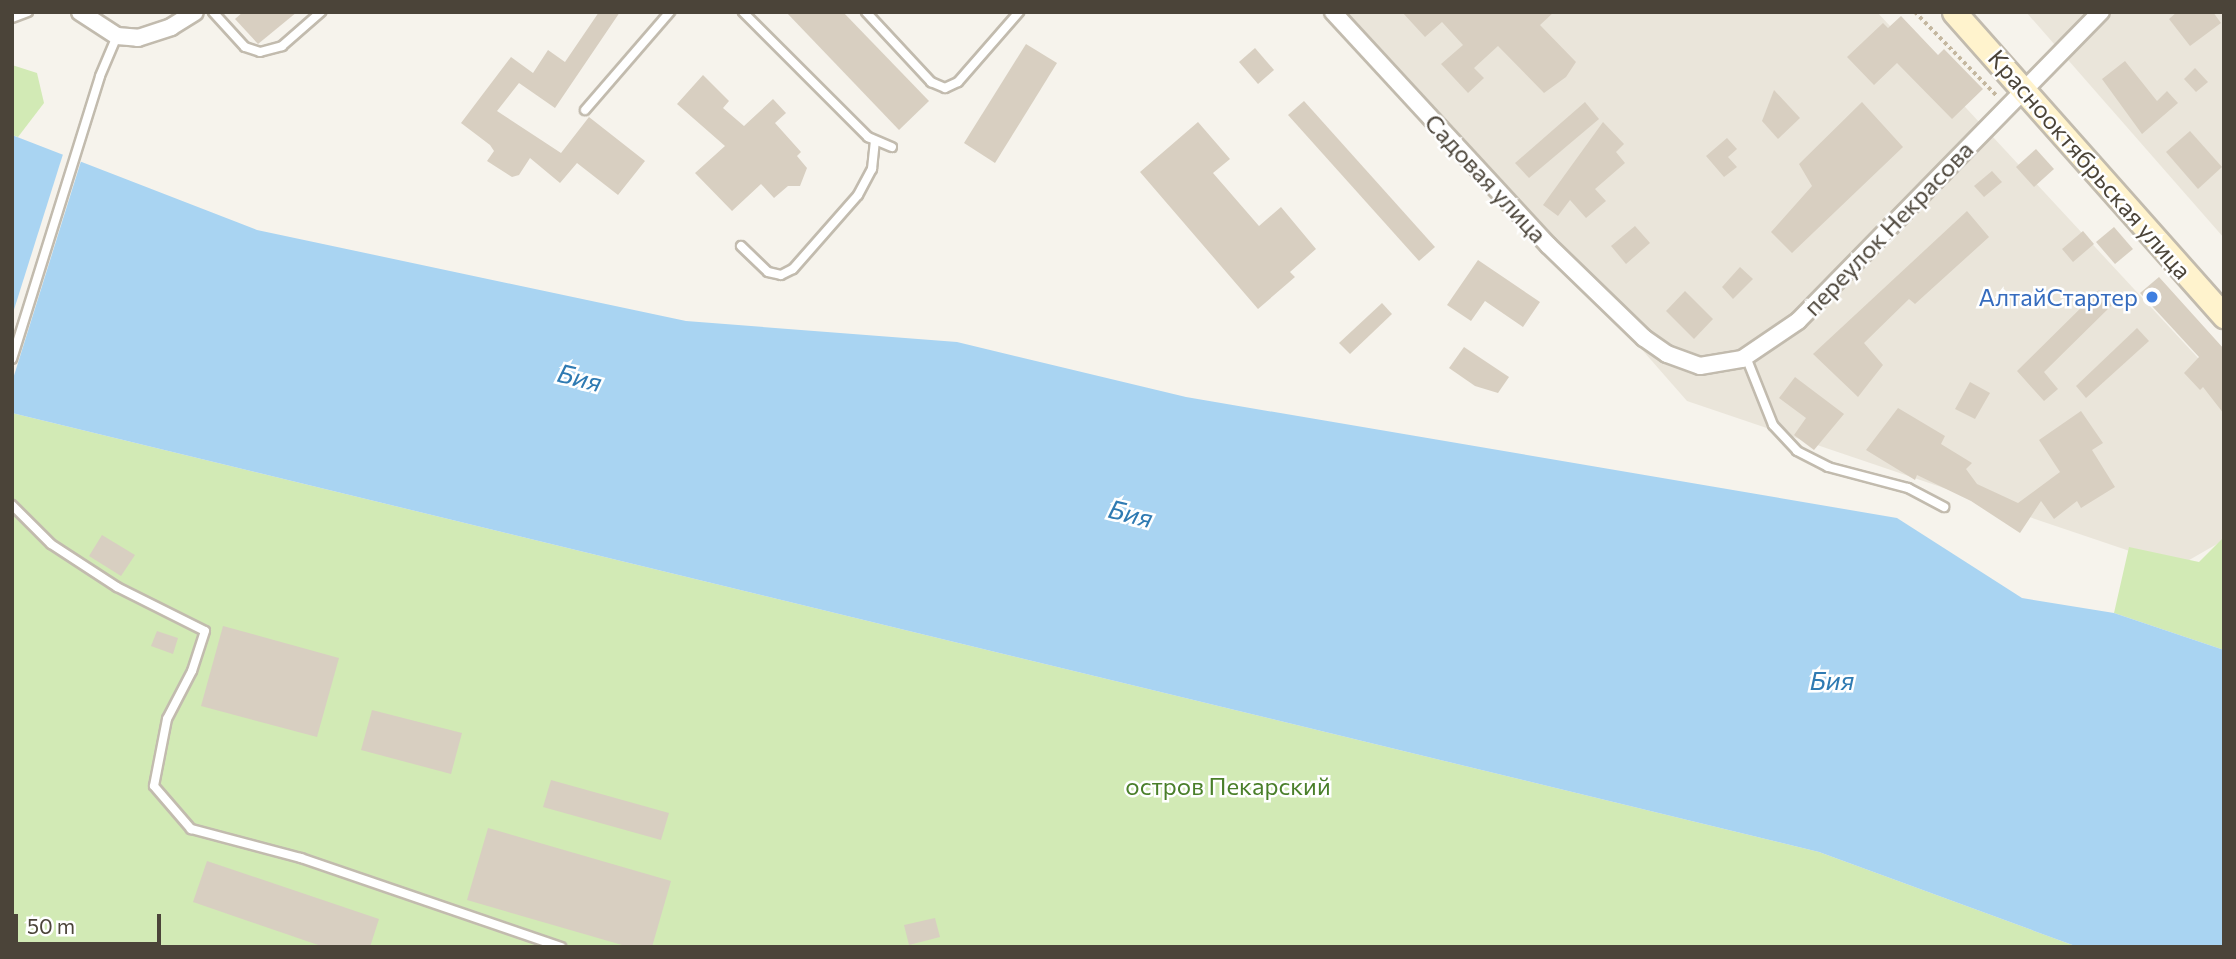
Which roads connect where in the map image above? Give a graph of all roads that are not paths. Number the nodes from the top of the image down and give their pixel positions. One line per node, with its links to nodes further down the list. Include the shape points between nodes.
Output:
1 (28, 12): 13 (lane)
2 (80, 12): 14 (street)
3 (195, 12): 14 (street, via 156,33)
4 (213, 12): 5 (lane, via 245,47 260,52 282,46)
5 (321, 12)
6 (670, 12): 16 (lane)
7 (866, 12): 8 (lane, via 932,82 945,88 958,82)
8 (1018, 12)
9 (1333, 12): 21 (street, Садовая улица, via 1548,245)
10 (1954, 12): 15 (main road, Краснооктябрьская улица)
11 (2101, 12): 15 (street, переулок Некрасова)
12 (749, 14): 17 (lane)
13 (12, 18)
14 (117, 36): 23 (lane, via 100,76)
15 (2024, 86): 20 (main road, Краснооктябрьская улица); 22 (street, переулок Некрасова, via 1814,305)
16 (585, 110)
17 (875, 142): 18 (lane); 19 (lane, via 872,169 858,195 793,269 781,275 768,272)
18 (892, 147)
19 (741, 246)
20 (2224, 316)
21 (1644, 338): 22 (street, переулок Некрасова, via 1667,354 1700,366)
22 (1746, 357): 25 (lane, via 1769,418 1797,451 1828,467 1908,488)
23 (12, 359)
24 (12, 505): 26 (lane, via 51,544 117,587 205,631 192,671 167,719 153,786 191,829 301,858)
25 (1944, 506)
26 (561, 947)

